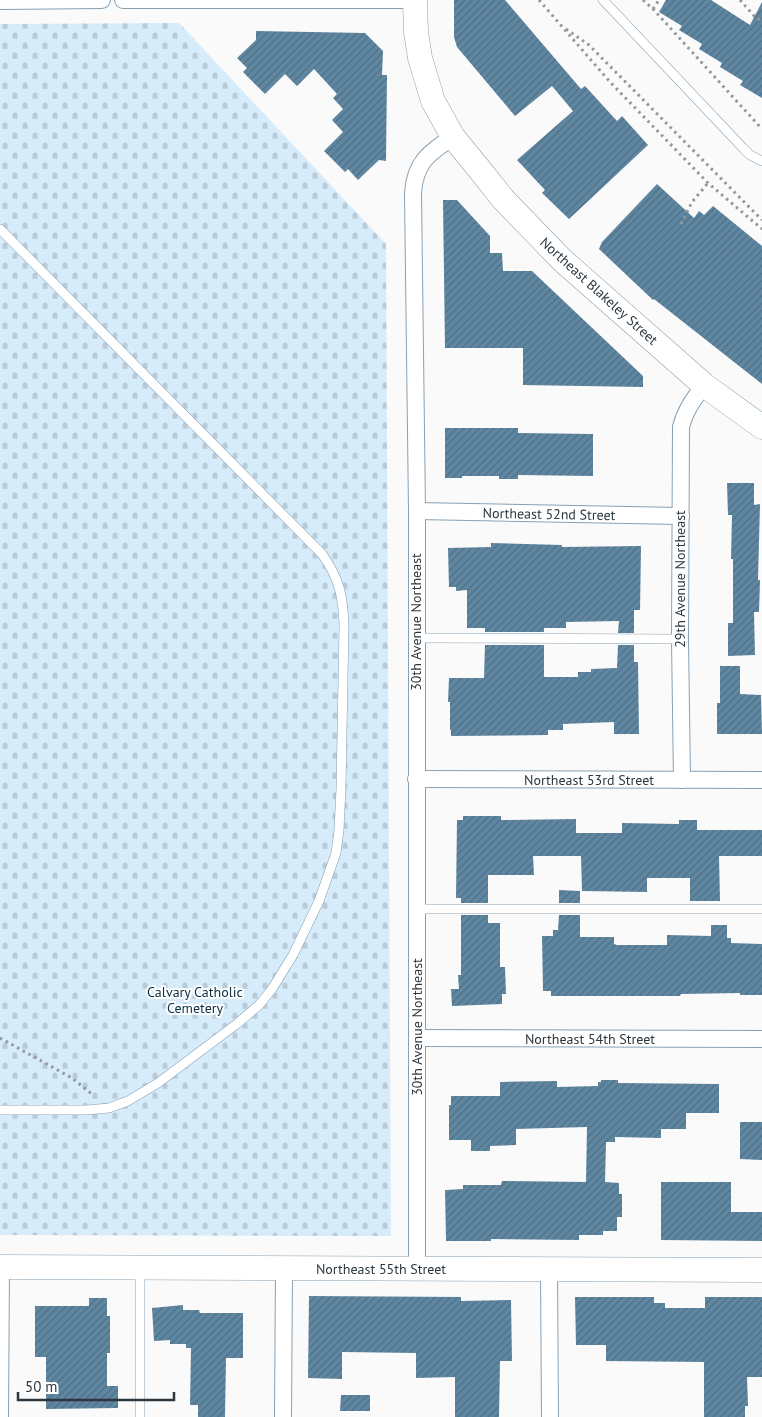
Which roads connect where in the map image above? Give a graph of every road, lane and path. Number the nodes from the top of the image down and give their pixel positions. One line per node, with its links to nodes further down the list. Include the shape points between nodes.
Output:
1 (0, 0): 2 (street)
2 (102, 0)
3 (123, 0): 4 (street)
4 (286, 0): 5 (street)
5 (415, 0): 15 (main road, via 420,58 433,101)
6 (538, 0): 13 (path)
7 (603, 0): 16 (lane, via 743,148)
8 (643, 0): 11 (path)
9 (659, 0): 11 (path)
10 (740, 0): 12 (path)
11 (653, 9): 14 (path)
12 (762, 21)
13 (561, 26): 17 (path, via 610,82); 18 (path, via 589,45)
14 (762, 129)
15 (453, 137): 22 (main road, Northeast Blakeley Street, via 503,198 562,260); 24 (street, 30th Avenue Northeast, via 425,158 414,182)
16 (762, 161)
17 (708, 183): 19 (path, via 692,202); 21 (path)
18 (762, 220)
19 (681, 224)
20 (0, 229): 36 (lane, via 322,554 340,586 343,605 339,830 329,874 306,928 293,955 260,1004 158,1083)
21 (762, 229)
22 (704, 385): 23 (main road, Northeast Blakeley Street); 25 (street, 29th Avenue Northeast, via 684,416)
23 (762, 427)
24 (417, 511): 25 (street, Northeast 52nd Street); 26 (street, 30th Avenue Northeast)
25 (680, 516): 27 (street, 29th Avenue Northeast)
26 (416, 638): 27 (lane); 28 (street, 30th Avenue Northeast)
27 (680, 639): 29 (street, 29th Avenue Northeast)
28 (416, 779): 29 (street, Northeast 53rd Street); 31 (street, 30th Avenue Northeast)
29 (682, 780): 30 (street, Northeast 53rd Street)
30 (762, 780)
31 (416, 909): 32 (lane); 34 (street, 30th Avenue Northeast)
32 (762, 909)
33 (0, 1038): 36 (path, via 72,1078)
34 (418, 1038): 35 (street, Northeast 54th Street); 41 (street, 30th Avenue Northeast)
35 (762, 1039)
36 (110, 1108): 37 (lane)
37 (0, 1110)
38 (0, 1267): 39 (main road, Northeast 55th Street); 44 (street)
39 (140, 1268): 40 (main road, Northeast 55th Street); 45 (lane)
40 (284, 1268): 41 (main road, Northeast 55th Street); 46 (street)
41 (417, 1269): 42 (main road, Northeast 55th Street)
42 (549, 1269): 43 (main road, Northeast 55th Street); 47 (street)
43 (762, 1270)
44 (0, 1417)
45 (140, 1417)
46 (283, 1417)
47 (550, 1417)

